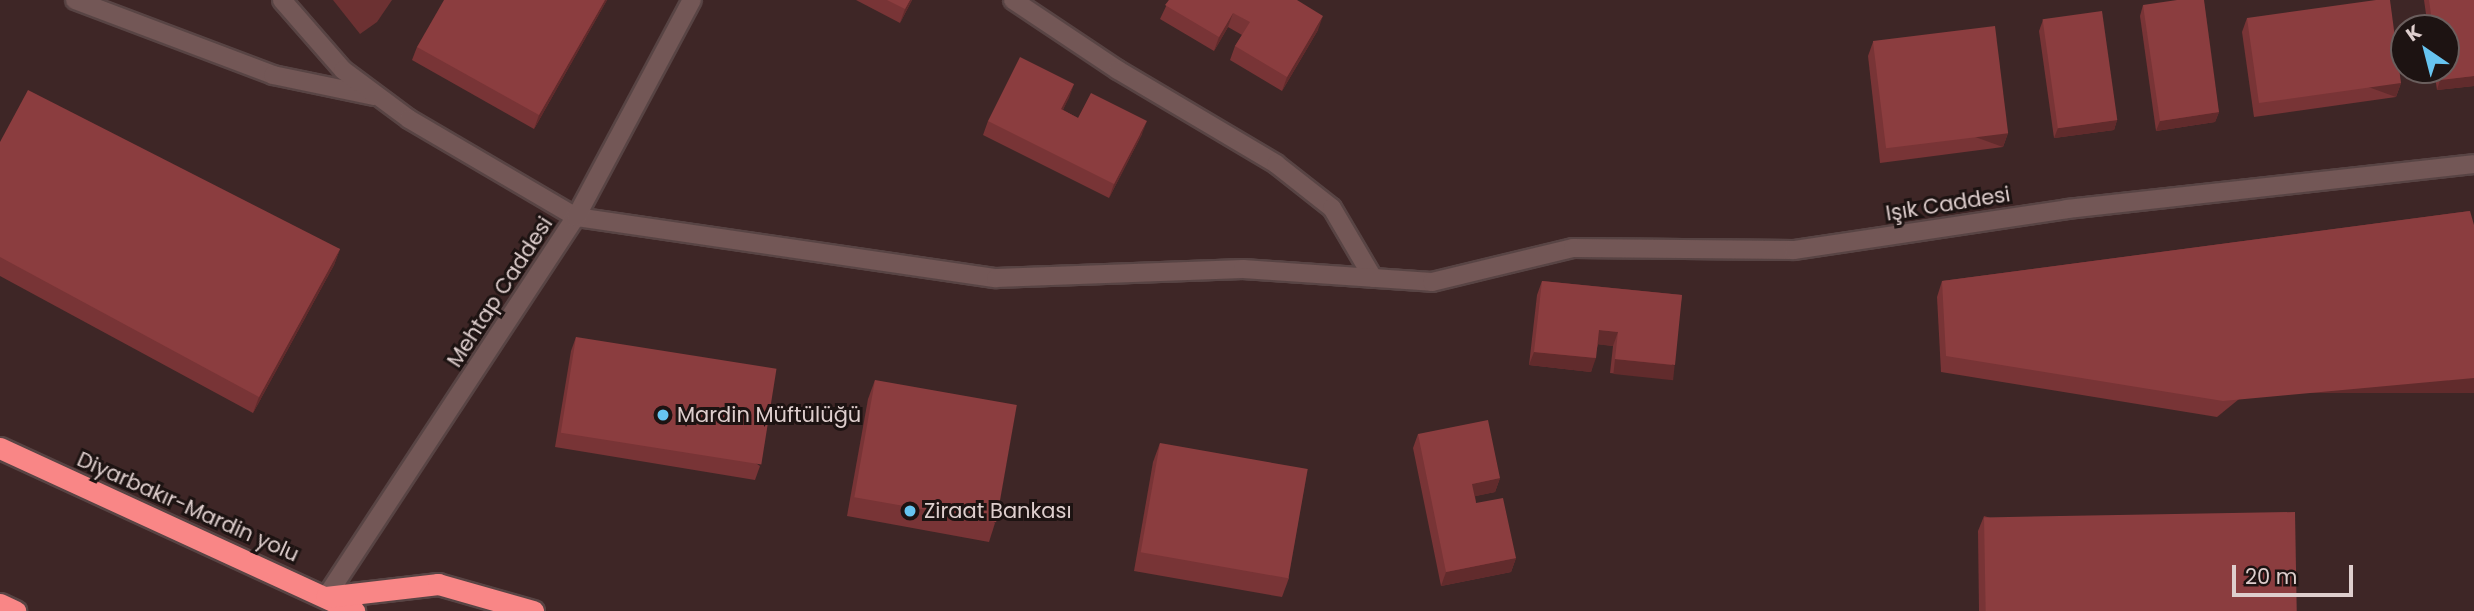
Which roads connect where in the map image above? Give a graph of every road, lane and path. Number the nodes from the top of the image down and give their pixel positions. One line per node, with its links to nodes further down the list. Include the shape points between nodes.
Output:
1 (75, 0): 5 (street, via 273,75)
2 (282, 0): 5 (street, via 343,71)
3 (692, 0): 7 (street, Mehtap Caddesi)
4 (1013, 0): 8 (street, via 1118,70 1276,164 1332,208)
5 (379, 97): 7 (street)
6 (2474, 164): 8 (street, Işık Caddesi, via 2067,209 1794,250 1573,248 1432,282)
7 (576, 218): 8 (street, Işık Caddesi, via 996,278 1243,270); 10 (street, Mehtap Caddesi)
8 (1373, 278)
9 (0, 449): 10 (highway, Diyarbakır-Mardin yolu)
10 (326, 597): 13 (highway, Diyarbakır-Mardin yolu); 14 (highway, via 438,584)
11 (0, 604): 12 (highway)
12 (15, 611)
13 (354, 611)
14 (533, 611)

